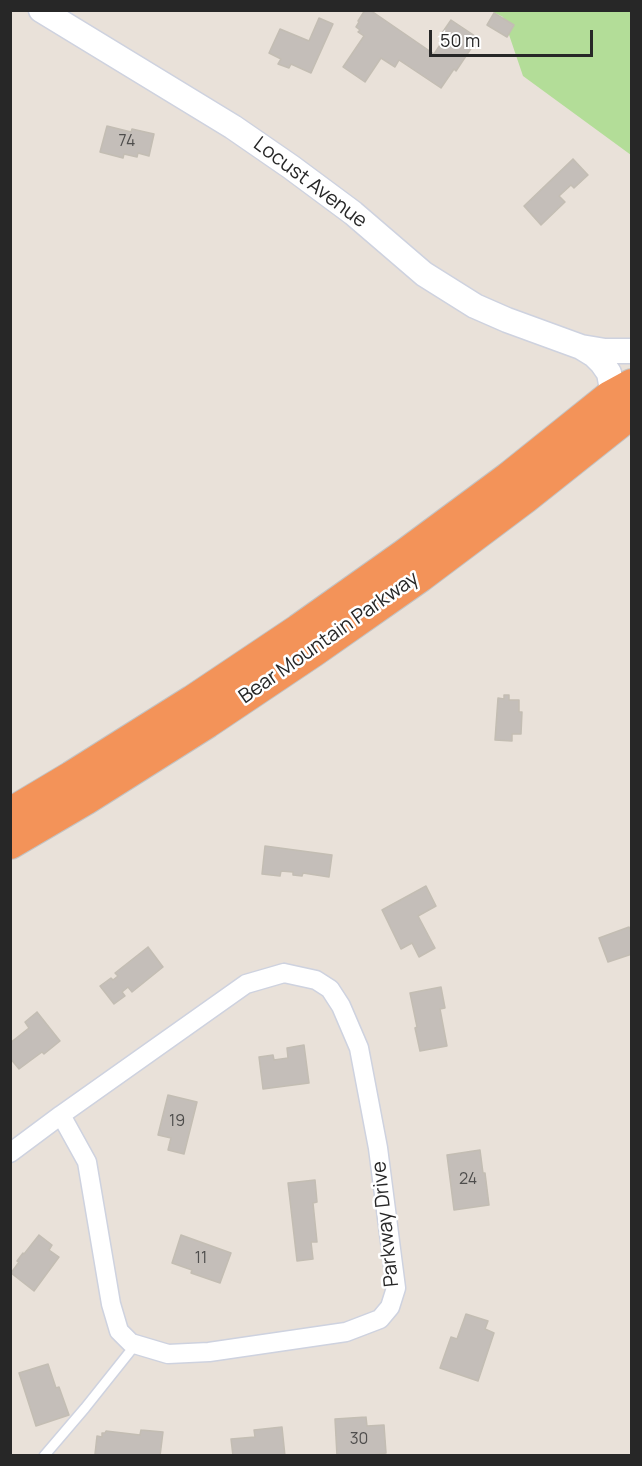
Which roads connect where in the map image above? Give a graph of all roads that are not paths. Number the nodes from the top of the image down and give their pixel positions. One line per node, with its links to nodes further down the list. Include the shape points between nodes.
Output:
1 (41, 10): 2 (street, Locust Avenue, via 233,127 352,213 449,291 507,320)
2 (581, 347): 3 (street, Locust Avenue); 4 (street, Locust Avenue, via 602,363 611,384)
3 (632, 351)
4 (624, 398): 5 (highway, Bear Mountain Parkway, via 299,630); 6 (highway, Bear Mountain Parkway, via 626,417 420,576 207,722)
5 (10, 814)
6 (10, 843)
7 (61, 1115): 8 (street, Parkway Drive); 9 (street, Parkway Drive, via 87,1162 119,1331); 9 (street, Parkway Drive, via 246,984 284,973 316,980 330,989 359,1048 378,1148 396,1288 390,1307 380,1319 346,1332 208,1352 168,1354)
8 (10, 1153)
9 (136, 1344): 10 (lane)
10 (44, 1455)

